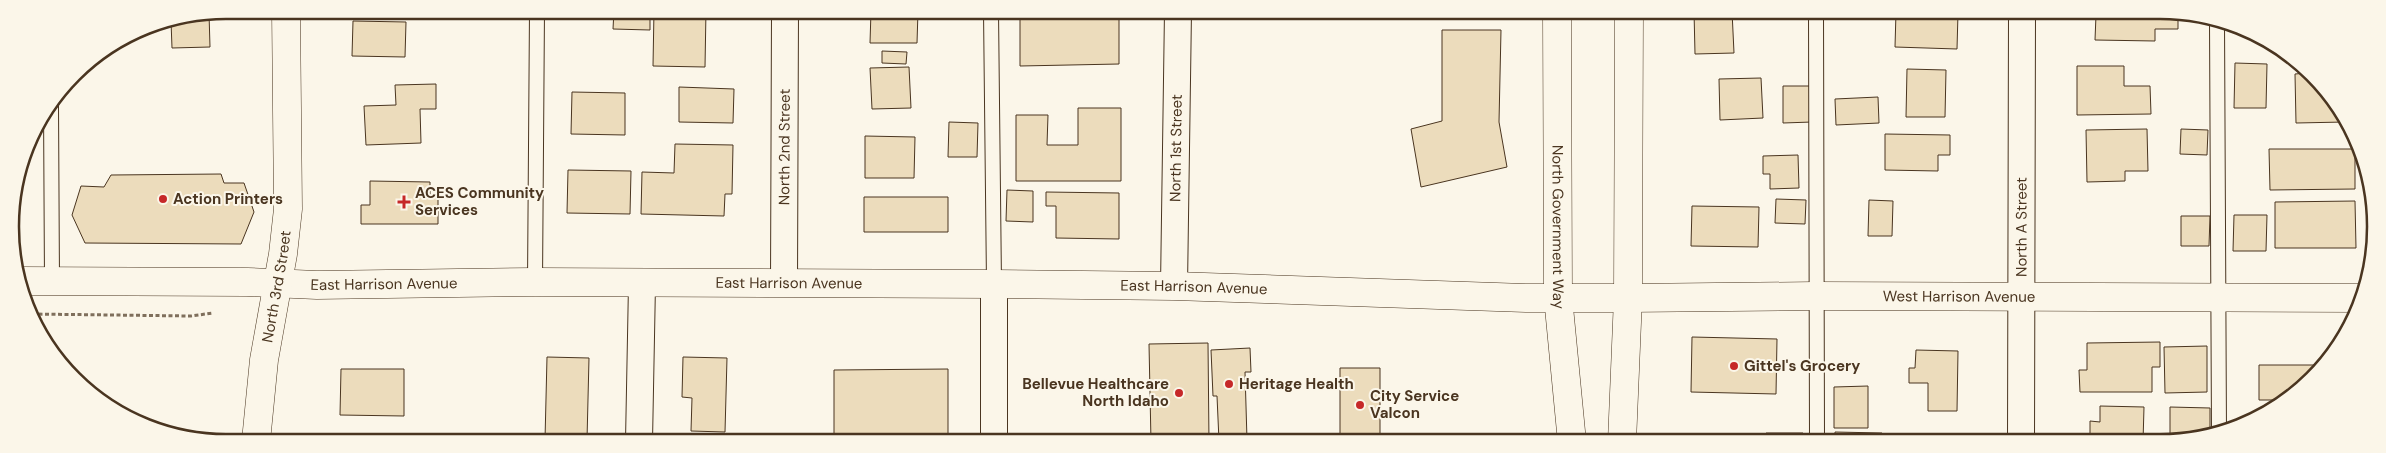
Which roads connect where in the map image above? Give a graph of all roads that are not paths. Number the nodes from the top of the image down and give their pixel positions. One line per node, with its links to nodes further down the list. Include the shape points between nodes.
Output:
1 (286, 19): 15 (main road, North 3rd Street, via 288,209)
2 (538, 19): 14 (lane)
3 (785, 19): 16 (street, North 2nd Street)
4 (991, 19): 18 (lane)
5 (1178, 19): 19 (street, North 1st Street)
6 (1557, 19): 21 (main road, North Government Way)
7 (1629, 19): 24 (main road)
8 (1816, 19): 20 (lane)
9 (2022, 19): 22 (street, North A Street)
10 (2217, 27): 23 (lane)
11 (51, 116): 13 (lane)
12 (26, 281): 13 (main road, East Harrison Avenue)
13 (52, 282): 15 (main road, East Harrison Avenue)
14 (535, 282): 15 (main road, East Harrison Avenue); 17 (main road, East Harrison Avenue)
15 (278, 283): 27 (main road, North 3rd Street, via 264,360)
16 (784, 283): 17 (main road, East Harrison Avenue); 18 (main road, East Harrison Avenue)
17 (642, 284): 28 (street)
18 (994, 284): 19 (main road, East Harrison Avenue); 29 (street)
19 (1174, 286): 21 (main road, East Harrison Avenue)
20 (1815, 296): 22 (main road, West Harrison Avenue); 24 (main road, West Harrison Avenue); 32 (lane)
21 (1558, 297): 24 (main road, West Harrison Avenue); 30 (main road, North Government Way)
22 (2021, 297): 23 (main road, West Harrison Avenue); 33 (street, North A Street)
23 (2220, 297): 25 (main road, West Harrison Avenue); 26 (lane)
24 (1628, 298): 31 (main road)
25 (2354, 298)
26 (2219, 425)
27 (257, 434)
28 (639, 434)
29 (994, 434)
30 (1571, 434)
31 (1622, 434)
32 (1817, 434)
33 (2022, 434)

